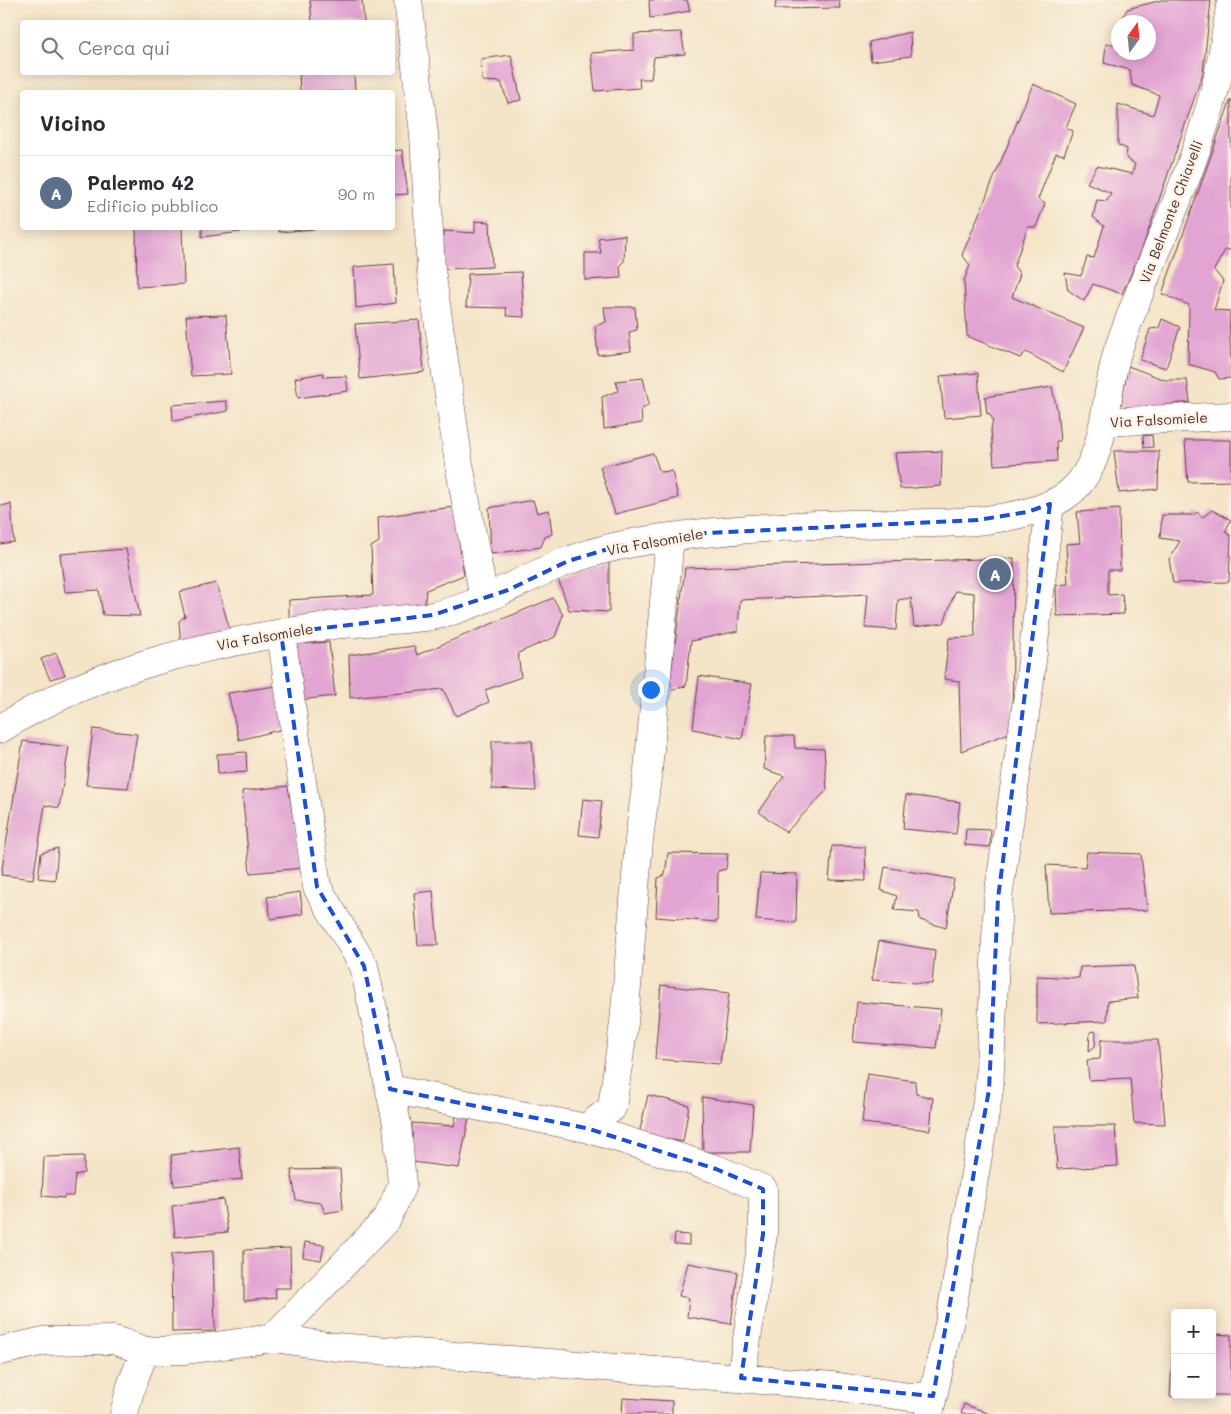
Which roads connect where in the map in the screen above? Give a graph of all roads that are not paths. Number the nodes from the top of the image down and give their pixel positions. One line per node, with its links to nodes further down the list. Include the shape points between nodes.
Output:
1 (408, 0): 7 (street, via 424,134 431,270 459,464)
2 (1231, 5): 4 (street, Via Belmonte Chiavelli, via 1223,56 1206,120 1117,354)
3 (1231, 416): 4 (street, Via Falsomiele)
4 (1104, 422): 5 (street, Via Falsomiele, via 1084,478 1068,494)
5 (1050, 504): 6 (street, Via Falsomiele, via 1028,512 978,520 845,524); 16 (street, via 1029,687 998,898 989,1090 951,1314)
6 (670, 538): 7 (street, Via Falsomiele, via 618,546 568,561); 11 (street, via 614,1098 612,1108)
7 (484, 599): 8 (street, Via Falsomiele, via 433,615)
8 (281, 633): 9 (street, Via Falsomiele, via 218,644 104,678 27,712); 10 (street, via 317,887 364,966)
9 (0, 729)
10 (390, 1089): 11 (street); 12 (street, via 397,1124 402,1184 387,1219)
11 (586, 1128): 15 (street, via 716,1169 763,1189 763,1234)
12 (273, 1338): 14 (street, via 187,1350); 15 (street, via 346,1348)
13 (0, 1351): 14 (street, via 44,1341 114,1340)
14 (146, 1351): 17 (street, via 131,1386)
15 (741, 1378): 16 (street, via 910,1396)
16 (931, 1405)
17 (124, 1414)

